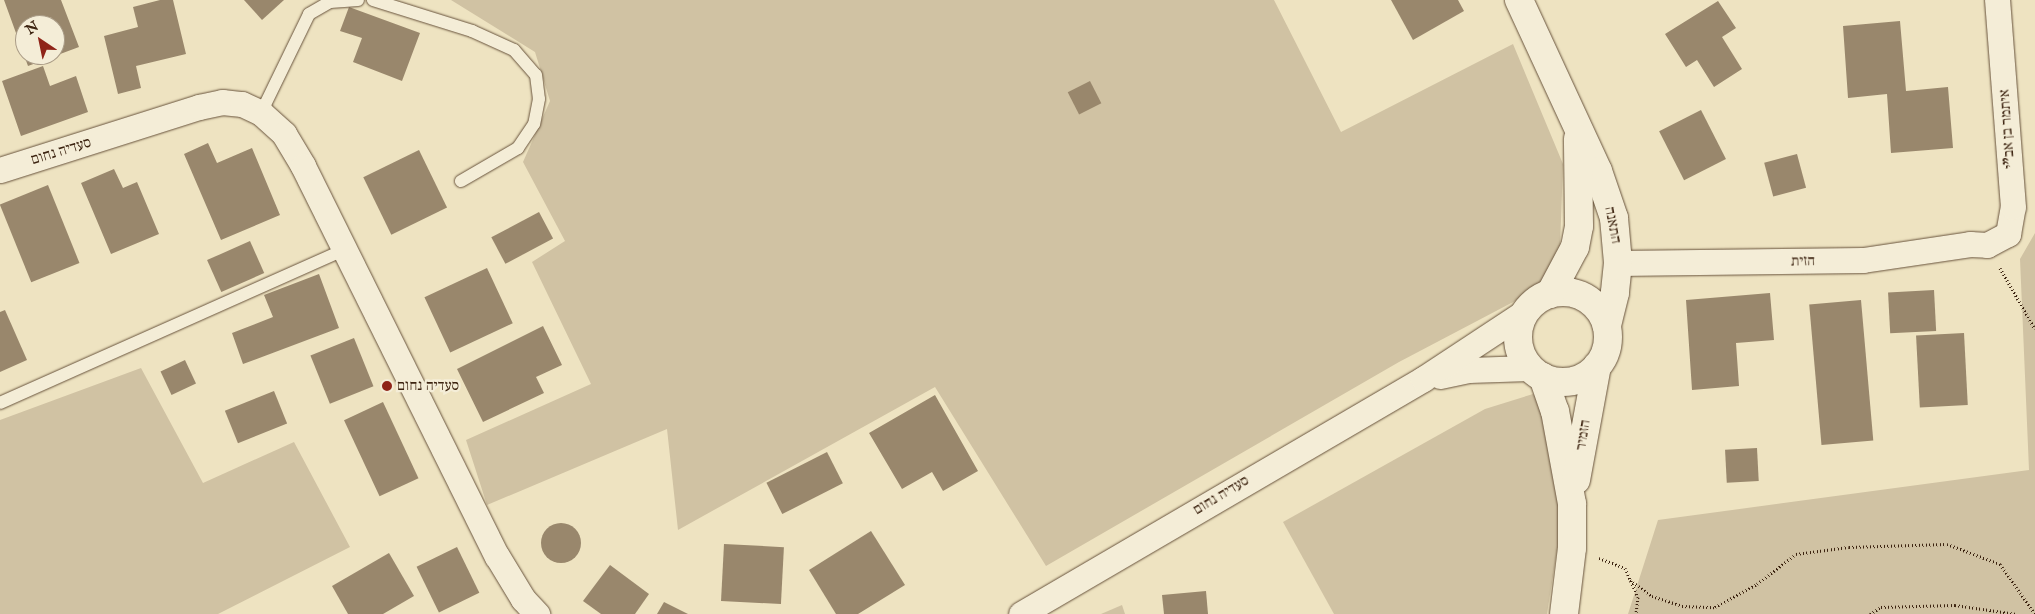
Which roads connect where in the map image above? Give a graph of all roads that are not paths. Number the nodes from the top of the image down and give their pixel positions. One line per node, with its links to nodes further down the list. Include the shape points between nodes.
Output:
1 (358, 0): 5 (lane, via 330,2 309,14)
2 (373, 0): 8 (lane, via 497,42 514,50 536,75 539,99 534,124 518,148)
3 (1519, 0): 6 (street, התאנה)
4 (1998, 0): 9 (street, איתמר בן אב"י, via 2013,207 2008,234)
5 (261, 112): 7 (street, סעדיה נחום, via 242,104 222,102 199,107); 10 (street, סעדיה נחום, via 284,134)
6 (1578, 130): 11 (street, התאנה, via 1598,171 1614,218); 12 (street, התאנה, via 1579,226 1575,247)
7 (0, 170)
8 (461, 181)
9 (1987, 245): 11 (street, הזית, via 1970,244 1863,260)
10 (344, 250): 18 (lane); 20 (street, סעדיה נחום, via 497,556 523,599)
11 (1618, 264): 14 (street, התאנה)
12 (1550, 294): 13 (street, via 1536,300); 14 (street, via 1578,295 1600,312)
13 (1526, 312): 16 (street, via 1519,325 1518,341 1522,355); 17 (street, סעדיה נחום)
14 (1607, 326): 15 (street, via 1606,347)
15 (1597, 366): 16 (street, via 1573,381 1557,382); 19 (street, הזמיר)
16 (1537, 373): 17 (street, סעדיה נחום, via 1468,370); 19 (street, הזמיר, via 1557,421)
17 (1423, 379): 21 (street, סעדיה נחום)
18 (0, 403)
19 (1572, 504): 22 (street, הזמיר, via 1572,548)
20 (537, 614)
21 (1021, 614)
22 (1564, 614)

